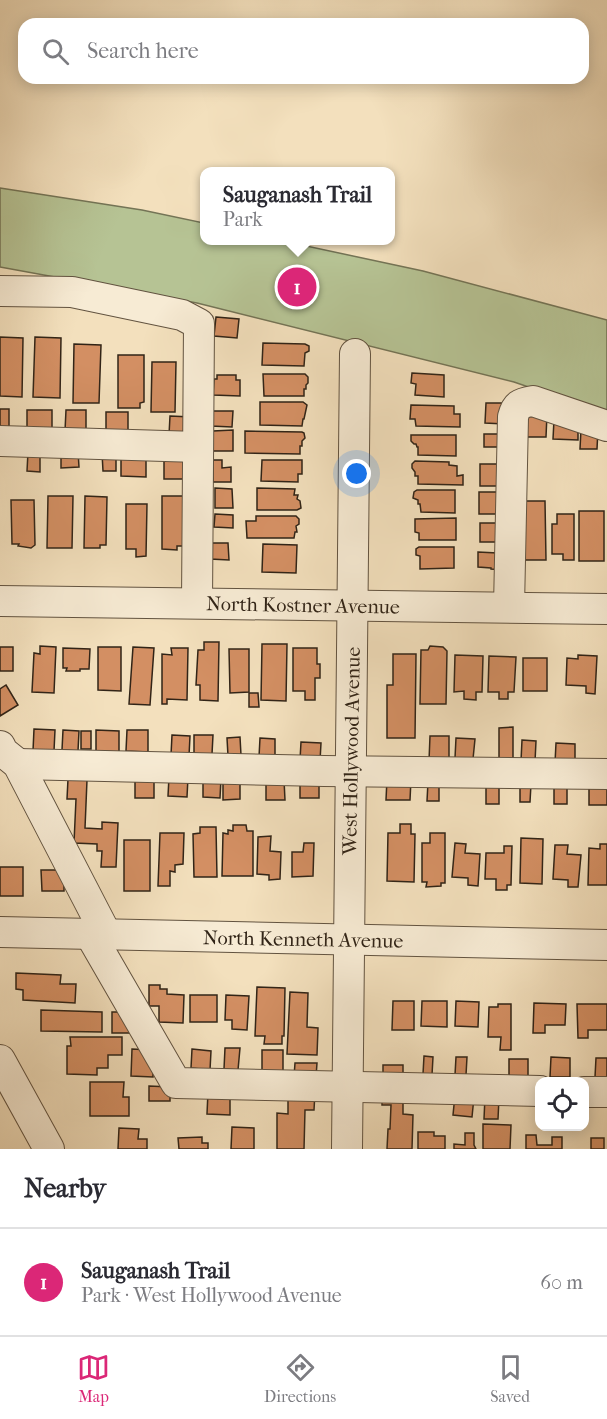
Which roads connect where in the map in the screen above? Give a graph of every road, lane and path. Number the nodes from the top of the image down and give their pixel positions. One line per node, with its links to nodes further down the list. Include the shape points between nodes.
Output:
1 (0, 291): 5 (street, via 72,292 182,315 199,324)
2 (356, 354): 8 (street, West Hollywood Avenue)
3 (607, 426): 9 (street, via 533,401 515,408)
4 (0, 441): 5 (street)
5 (198, 447): 7 (street)
6 (0, 601): 7 (street, North Kostner Avenue)
7 (197, 603): 8 (street, North Kostner Avenue)
8 (352, 605): 9 (street, North Kostner Avenue); 12 (street, West Hollywood Avenue)
9 (509, 607): 10 (street, North Kostner Avenue)
10 (607, 609)
11 (9, 755): 12 (street); 15 (street)
12 (351, 772): 13 (street); 16 (street, West Hollywood Avenue)
13 (607, 774)
14 (0, 932): 15 (street, North Kenneth Avenue)
15 (98, 934): 16 (street, North Kenneth Avenue); 19 (street, via 176,1083)
16 (349, 940): 17 (street, North Kenneth Avenue); 19 (street, West Hollywood Avenue)
17 (607, 945)
18 (0, 1059): 23 (street)
19 (347, 1087): 20 (street); 24 (street, West Hollywood Avenue)
20 (535, 1091)
21 (589, 1092): 22 (street)
22 (607, 1092)
23 (49, 1149)
24 (347, 1149)

